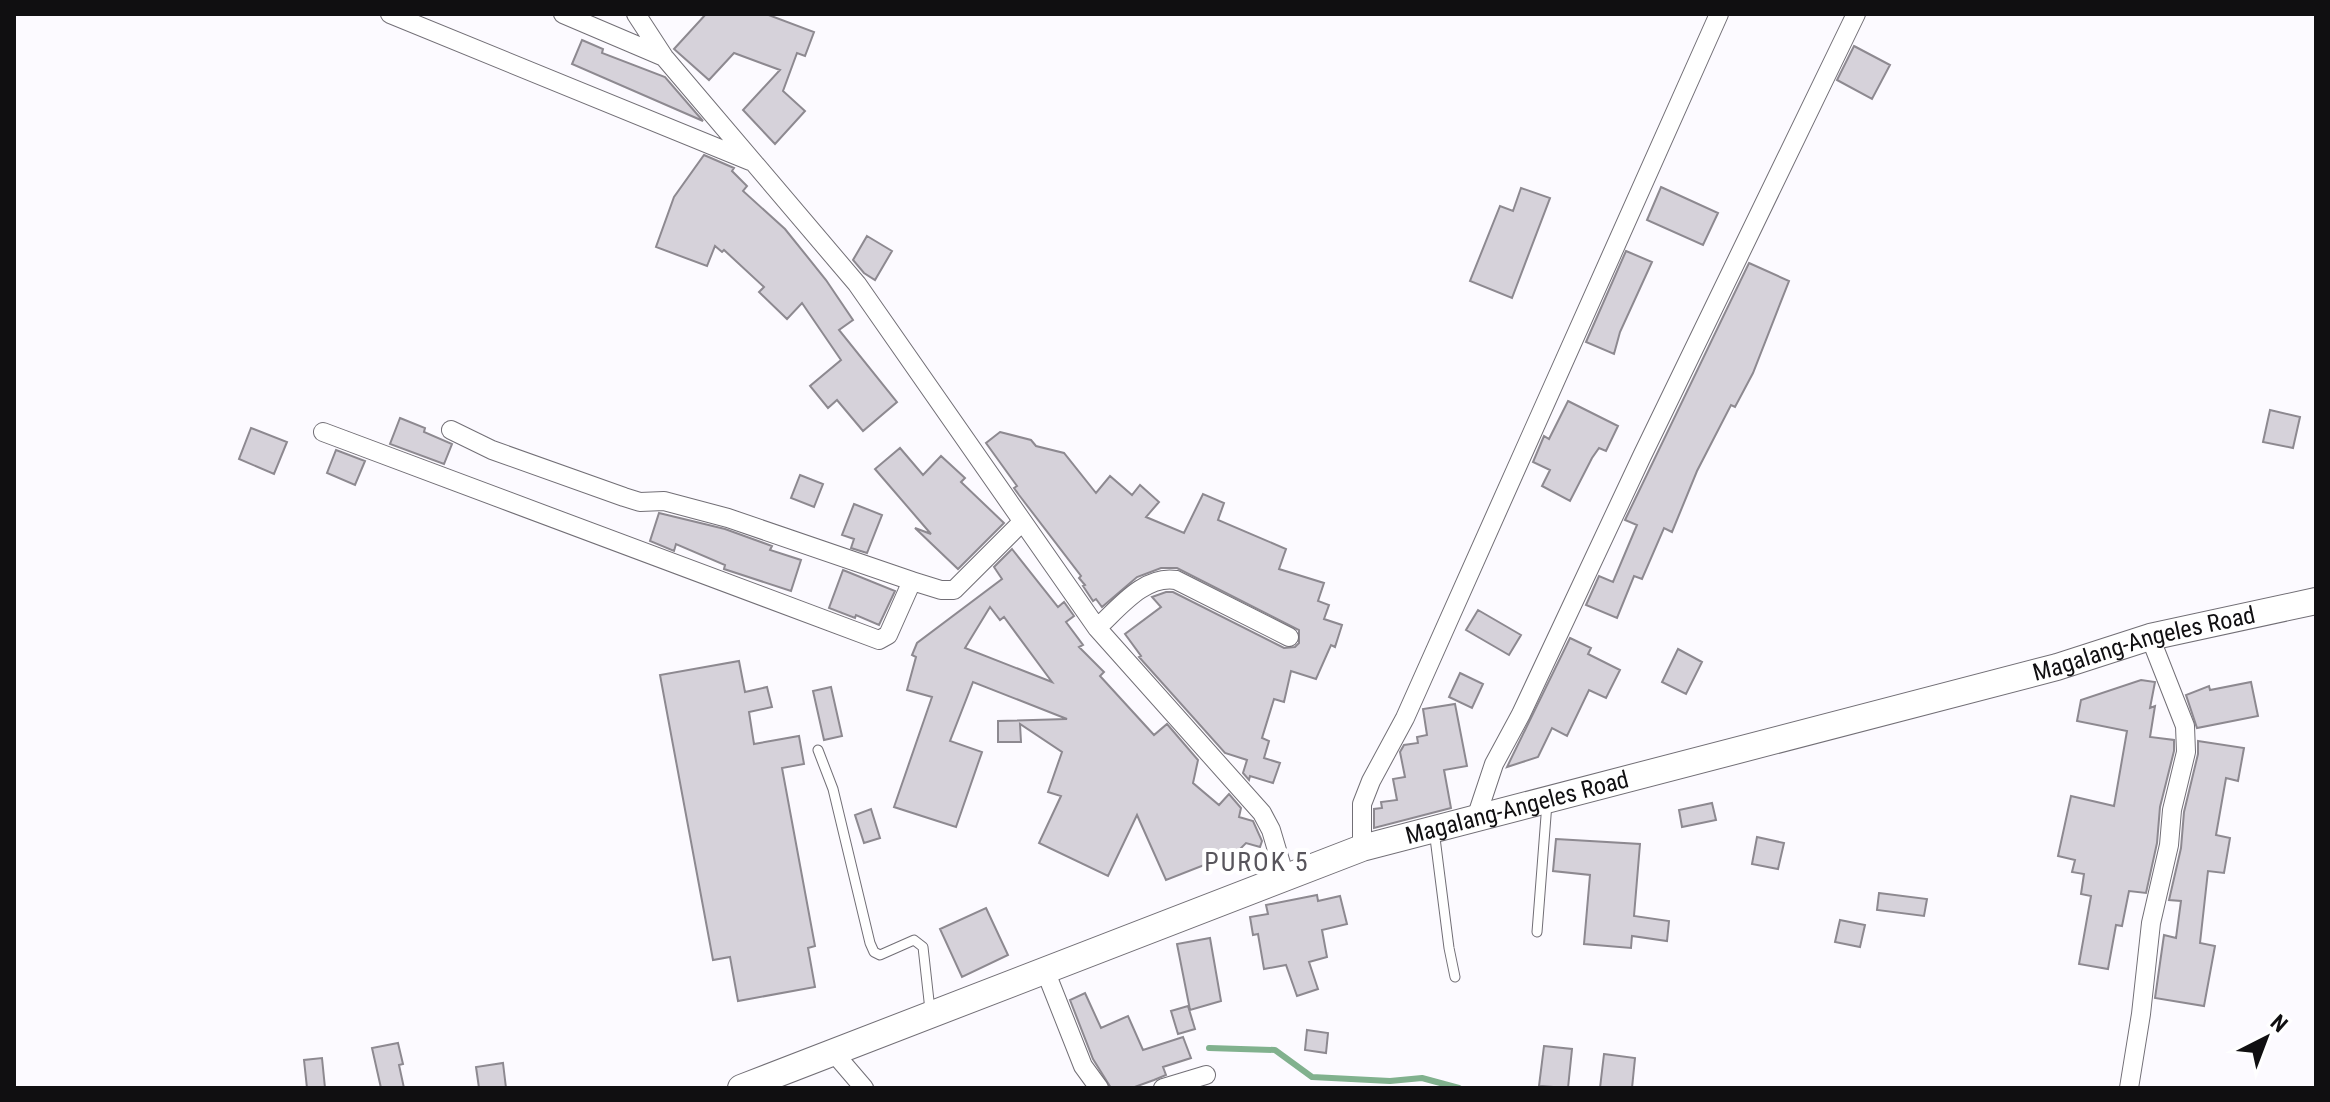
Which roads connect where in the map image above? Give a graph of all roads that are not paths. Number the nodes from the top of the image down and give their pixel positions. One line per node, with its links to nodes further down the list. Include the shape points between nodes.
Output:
1 (390, 14): 7 (street)
2 (563, 14): 6 (street)
3 (636, 14): 6 (street)
4 (1719, 14): 20 (street, via 1405,718 1371,781 1362,804)
5 (1856, 14): 18 (street, via 1494,764)
6 (664, 57): 7 (street)
7 (753, 162): 10 (street, via 857,284)
8 (451, 430): 11 (street, via 624,497 728,518)
9 (323, 432): 11 (street, via 879,640 888,635)
10 (1022, 522): 11 (street, via 954,590); 13 (street)
11 (912, 581)
12 (2316, 601): 15 (main road, Magalang-Angeles Road)
13 (1097, 628): 14 (street, via 1150,582 1162,578 1176,580); 21 (street, via 1262,813)
14 (1289, 637)
15 (2150, 637): 17 (main road, Magalang-Angeles Road, via 2057,667); 32 (street, via 2185,726 2186,752 2151,923)
16 (818, 750): 25 (lane, via 833,789 870,943 880,955 914,940 923,947)
17 (1547, 799): 18 (main road, Magalang-Angeles Road); 22 (lane)
18 (1476, 818): 19 (main road, Magalang-Angeles Road)
19 (1434, 827): 20 (main road, Magalang-Angeles Road); 24 (lane)
20 (1362, 848): 21 (main road, Magalang-Angeles Road)
21 (1285, 877): 23 (main road, Magalang-Angeles Road)
22 (1537, 932)
23 (1045, 970): 25 (main road, Magalang-Angeles Road); 30 (street, via 1083,1066)
24 (1455, 977)
25 (931, 1014): 26 (main road, Magalang-Angeles Road)
26 (834, 1053): 28 (main road, Magalang-Angeles Road); 29 (street)
27 (1206, 1075): 31 (street)
28 (741, 1088)
29 (864, 1088)
30 (1099, 1088)
31 (1163, 1088)
32 (2129, 1088)

